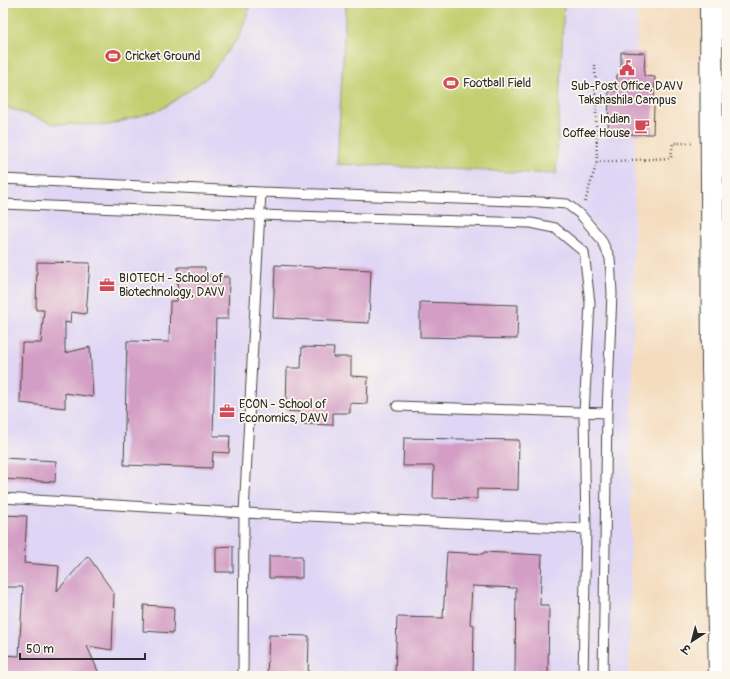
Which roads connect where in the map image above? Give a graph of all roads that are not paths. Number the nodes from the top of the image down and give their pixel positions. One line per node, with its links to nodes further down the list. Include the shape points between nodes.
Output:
1 (711, 3): 2 (main road)
2 (719, 141): 16 (main road, via 713,368)
3 (3, 179): 4 (lane)
4 (261, 192): 6 (lane); 9 (lane, via 567,204 581,215 602,239 610,258 612,294)
5 (3, 204): 6 (lane)
6 (259, 215): 8 (lane, via 531,223 555,228 584,252 590,302); 11 (lane)
7 (397, 406): 8 (lane)
8 (584, 413): 9 (lane); 12 (lane)
9 (607, 413): 15 (lane)
10 (3, 498): 11 (lane)
11 (244, 513): 12 (lane); 13 (lane)
12 (586, 529): 14 (lane)
13 (244, 676)
14 (583, 676)
15 (603, 676)
16 (720, 676)

